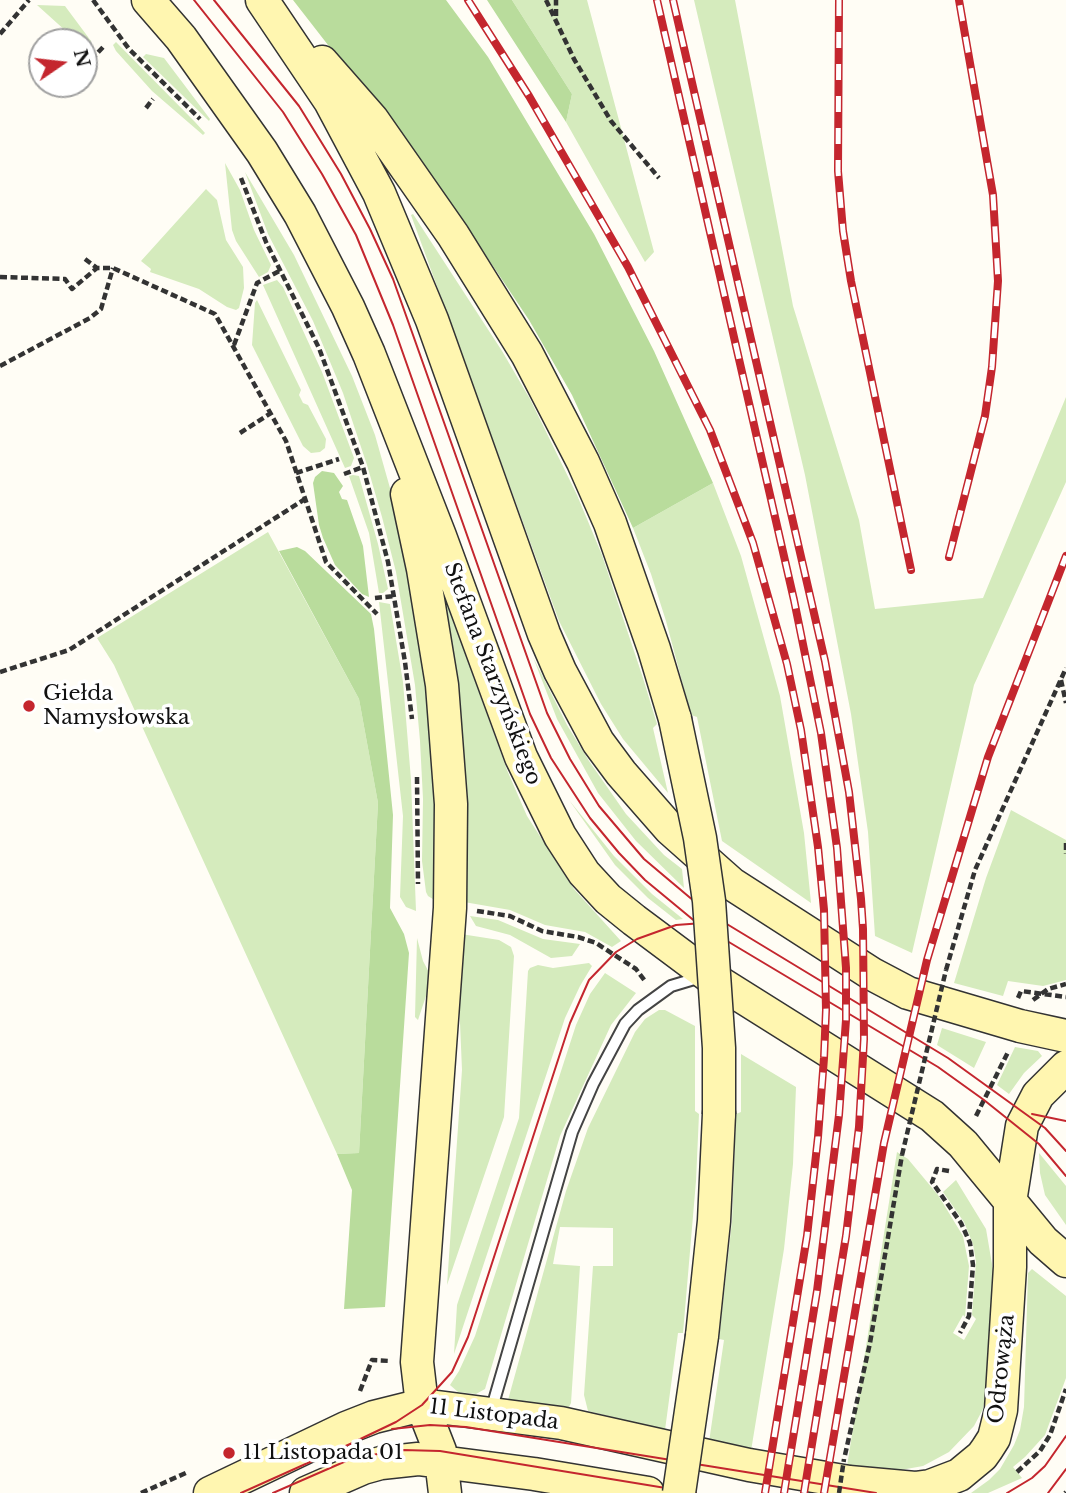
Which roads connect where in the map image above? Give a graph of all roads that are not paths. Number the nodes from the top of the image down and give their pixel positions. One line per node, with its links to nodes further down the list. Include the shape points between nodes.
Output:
1 (148, 0): 3 (main road, Stefana Starzyńskiego, via 225,99 300,215 348,307)
2 (263, 0): 5 (main road, via 330,101 379,193 432,320 554,659 579,710 621,773 670,829 732,884 872,974 908,993); 17 (main road, bridge, via 372,119 453,235 527,354 610,523 675,719 709,901 719,1048 714,1221)
3 (388, 400): 4 (main road, Stefana Starzyńskiego, via 521,757 560,836 608,899); 9 (main road, via 434,630 451,804 450,908 417,1362)
4 (709, 976): 7 (main road, Stefana Starzyńskiego, via 932,1116 963,1144); 10 (lane, via 659,993 625,1024 605,1060 572,1132)
5 (1066, 1036)
6 (1066, 1067): 7 (main road, Odrowąża, via 1027,1112 1017,1144)
7 (1010, 1202): 8 (main road, Stefana Starzyńskiego); 12 (main road, Odrowąża, via 1003,1395 996,1431 982,1457 959,1475 915,1488)
8 (1066, 1261)
9 (422, 1405): 10 (main road, 11 Listopada); 11 (main road); 13 (main road, 11 Listopada, via 346,1427)
10 (491, 1414): 12 (main road, 11 Listopada, via 576,1426)
11 (442, 1461): 14 (main road, via 381,1463); 15 (main road); 16 (main road)
12 (749, 1465)
13 (210, 1493)
14 (306, 1493)
15 (445, 1493)
16 (648, 1493)
17 (679, 1493)

